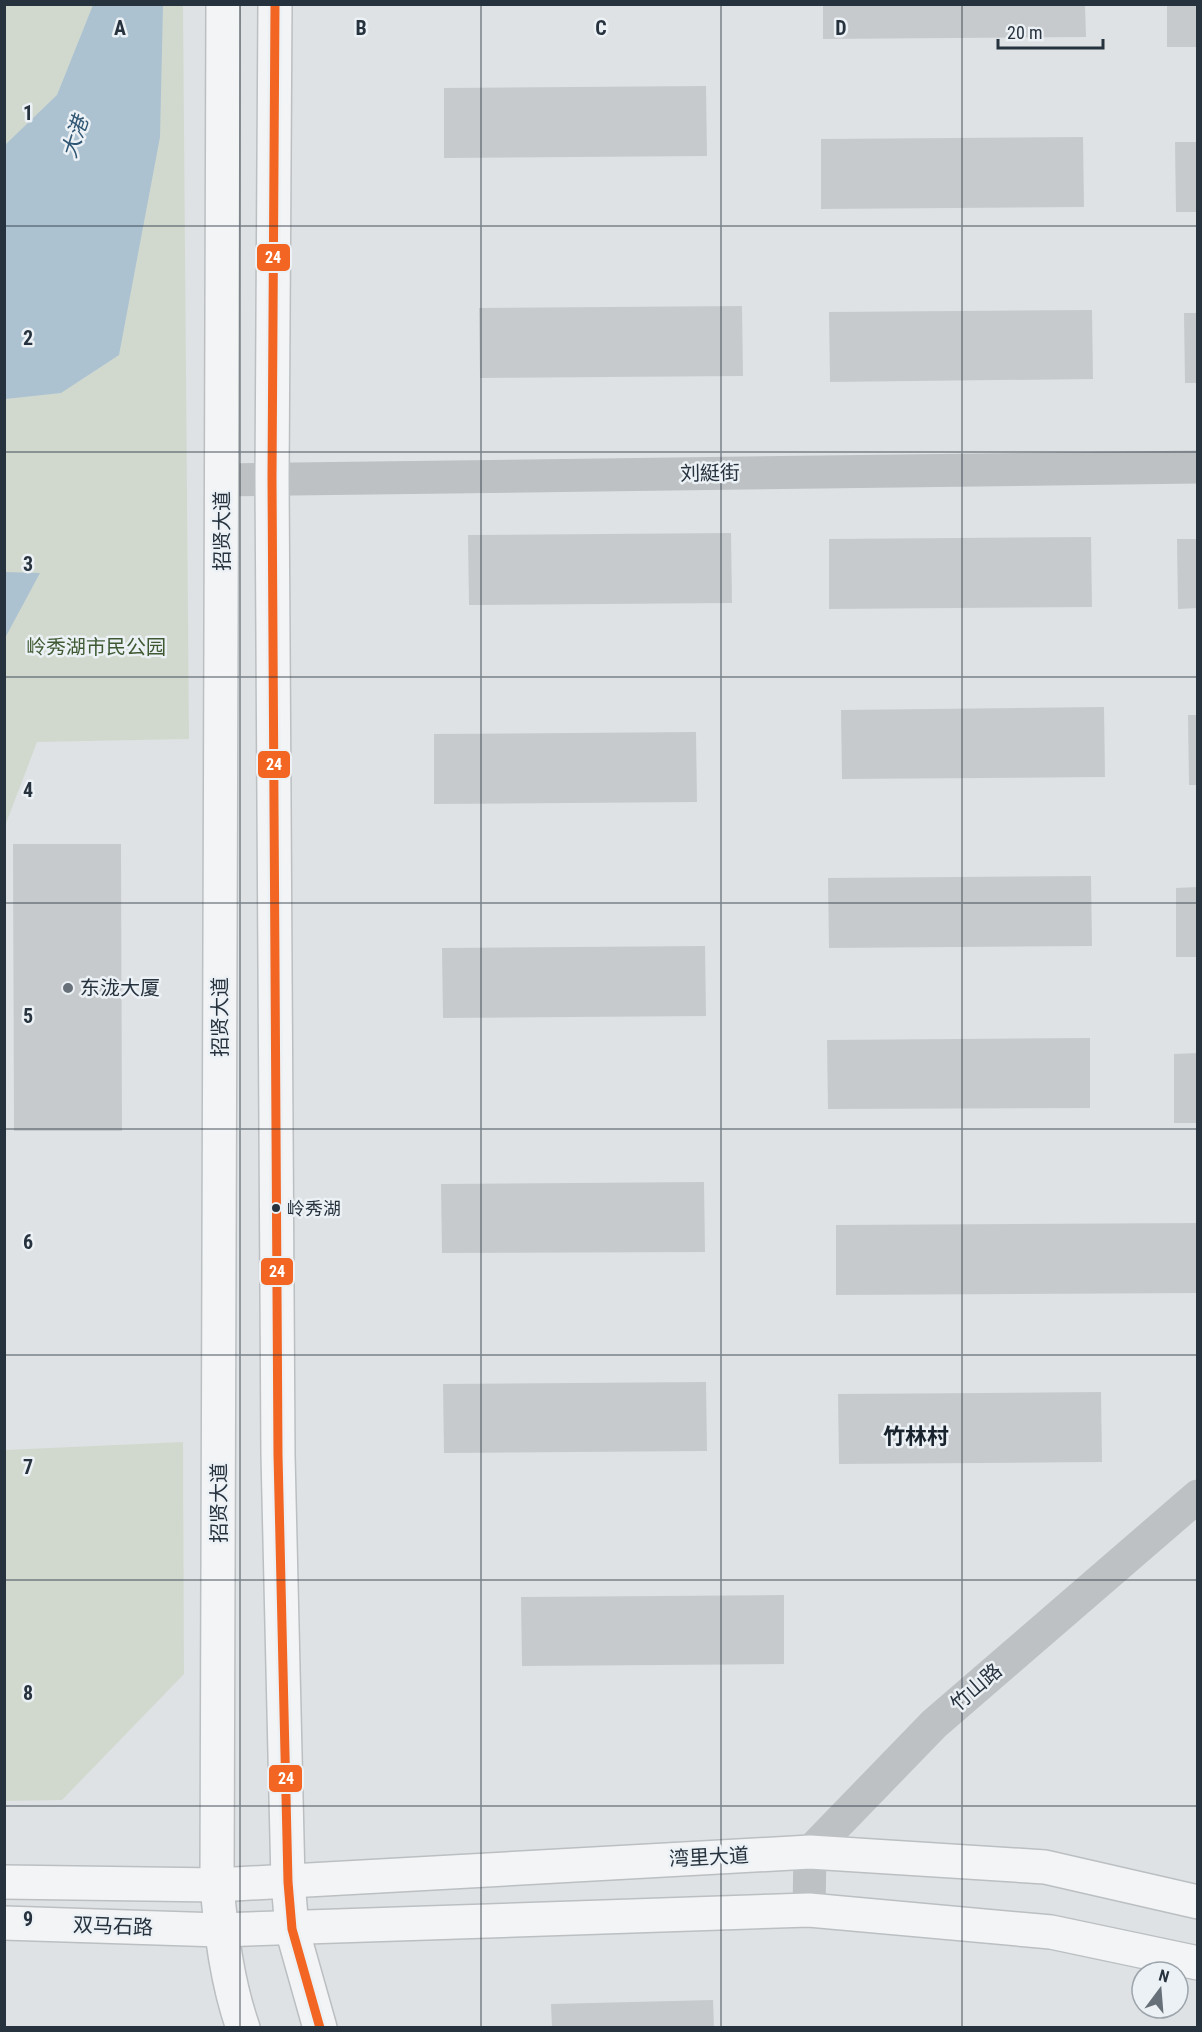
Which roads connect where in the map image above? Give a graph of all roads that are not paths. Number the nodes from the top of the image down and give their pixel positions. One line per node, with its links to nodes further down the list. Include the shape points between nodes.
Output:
1 (223, 4): 5 (main road, 招贤大道)
2 (275, 4): 4 (main road)
3 (1197, 467): 4 (street, 刘綎街)
4 (273, 478): 5 (street, 刘綎街); 9 (main road, via 278,1455)
5 (222, 480): 10 (main road, 招贤大道)
6 (1197, 1496): 7 (street, 竹山路, via 934,1724)
7 (810, 1851): 9 (main road, 湾里大道); 11 (main road, 湾里大道, via 1045,1867); 12 (street)
8 (4, 1882): 10 (main road, 双马石路)
9 (288, 1882): 10 (main road, 湾里大道); 14 (main road)
10 (217, 1885): 15 (main road, 招贤大道)
11 (1197, 1902)
12 (809, 1910): 14 (main road); 16 (main road, via 1051,1932)
13 (4, 1923): 15 (main road, 双马石路)
14 (292, 1929): 15 (main road); 18 (main road)
15 (220, 1930): 17 (main road, 招贤大道)
16 (1197, 1963)
17 (243, 2028)
18 (320, 2028)

